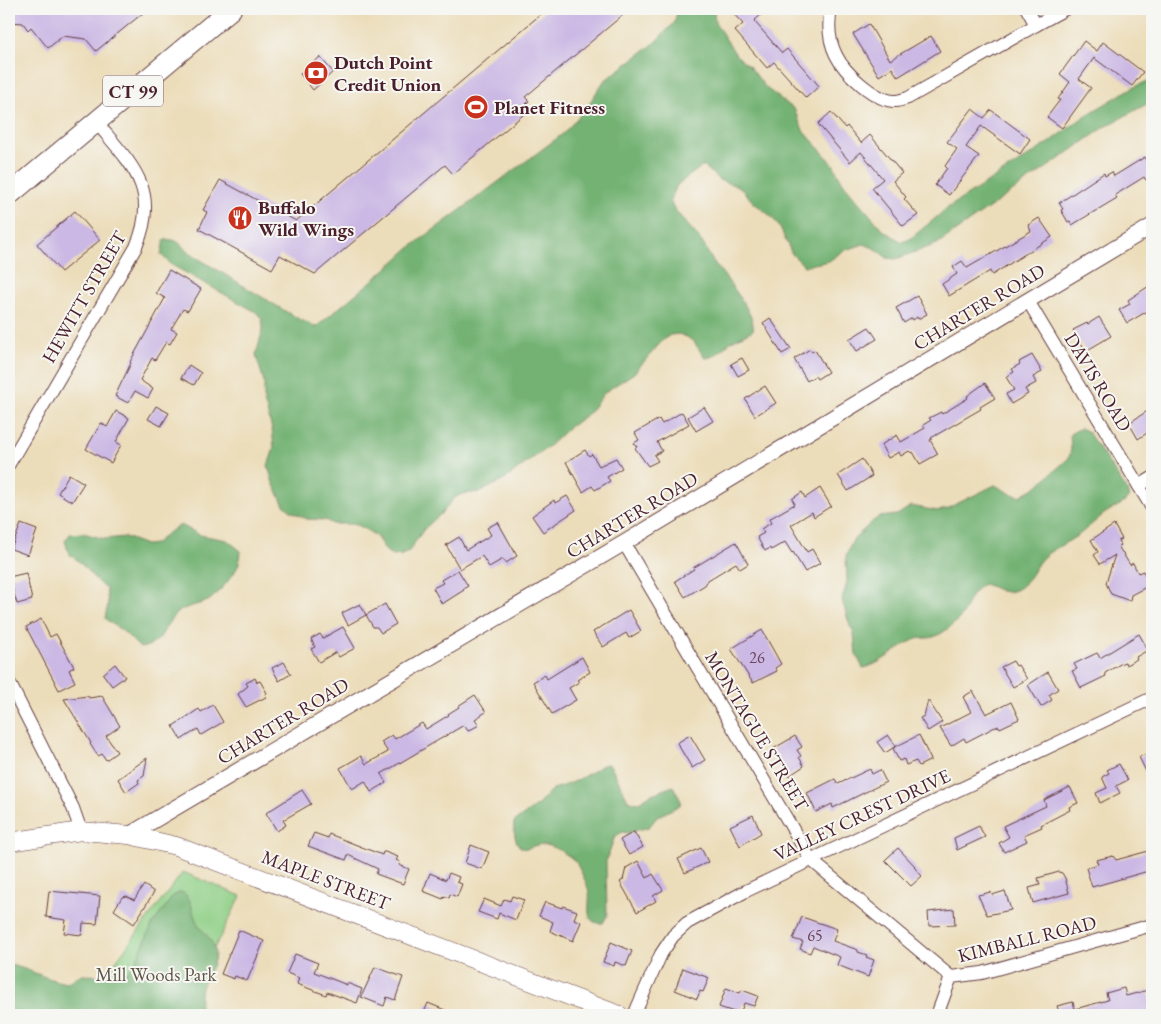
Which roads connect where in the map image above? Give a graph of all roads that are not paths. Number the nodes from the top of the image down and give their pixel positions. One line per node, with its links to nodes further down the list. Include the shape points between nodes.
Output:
1 (231, 9): 6 (main road, CT 99)
2 (831, 9): 5 (street, via 830,38 847,71 873,93 897,101 908,98)
3 (1026, 9): 5 (street)
4 (1065, 9): 5 (street)
5 (1036, 25)
6 (96, 122): 7 (main road, CT 99); 10 (street, HEWITT STREET, via 140,178 146,213 142,231 136,247)
7 (9, 195)
8 (1152, 226): 9 (street, CHARTER ROAD)
9 (1028, 301): 12 (street, DAVIS ROAD); 14 (street, CHARTER ROAD)
10 (9, 464)
11 (1152, 478): 12 (street)
12 (1139, 486): 13 (street, DAVIS ROAD)
13 (1152, 508)
14 (624, 543): 18 (street, CHARTER ROAD); 20 (street, MONTAGUE STREET)
15 (9, 682): 17 (street, via 73,808)
16 (1152, 698): 20 (street, VALLEY CREST DRIVE)
17 (81, 831): 18 (main road, MAPLE STREET); 19 (main road, MAPLE STREET)
18 (129, 835): 23 (main road, MAPLE STREET, via 176,846)
19 (9, 842)
20 (811, 860): 22 (street, MONTAGUE STREET); 24 (street, VALLEY CREST DRIVE, via 687,923 661,954)
21 (1152, 925): 22 (street, KIMBALL ROAD, via 982,973)
22 (951, 977): 25 (street, KIMBALL ROAD)
23 (619, 1015)
24 (634, 1015)
25 (937, 1015)

